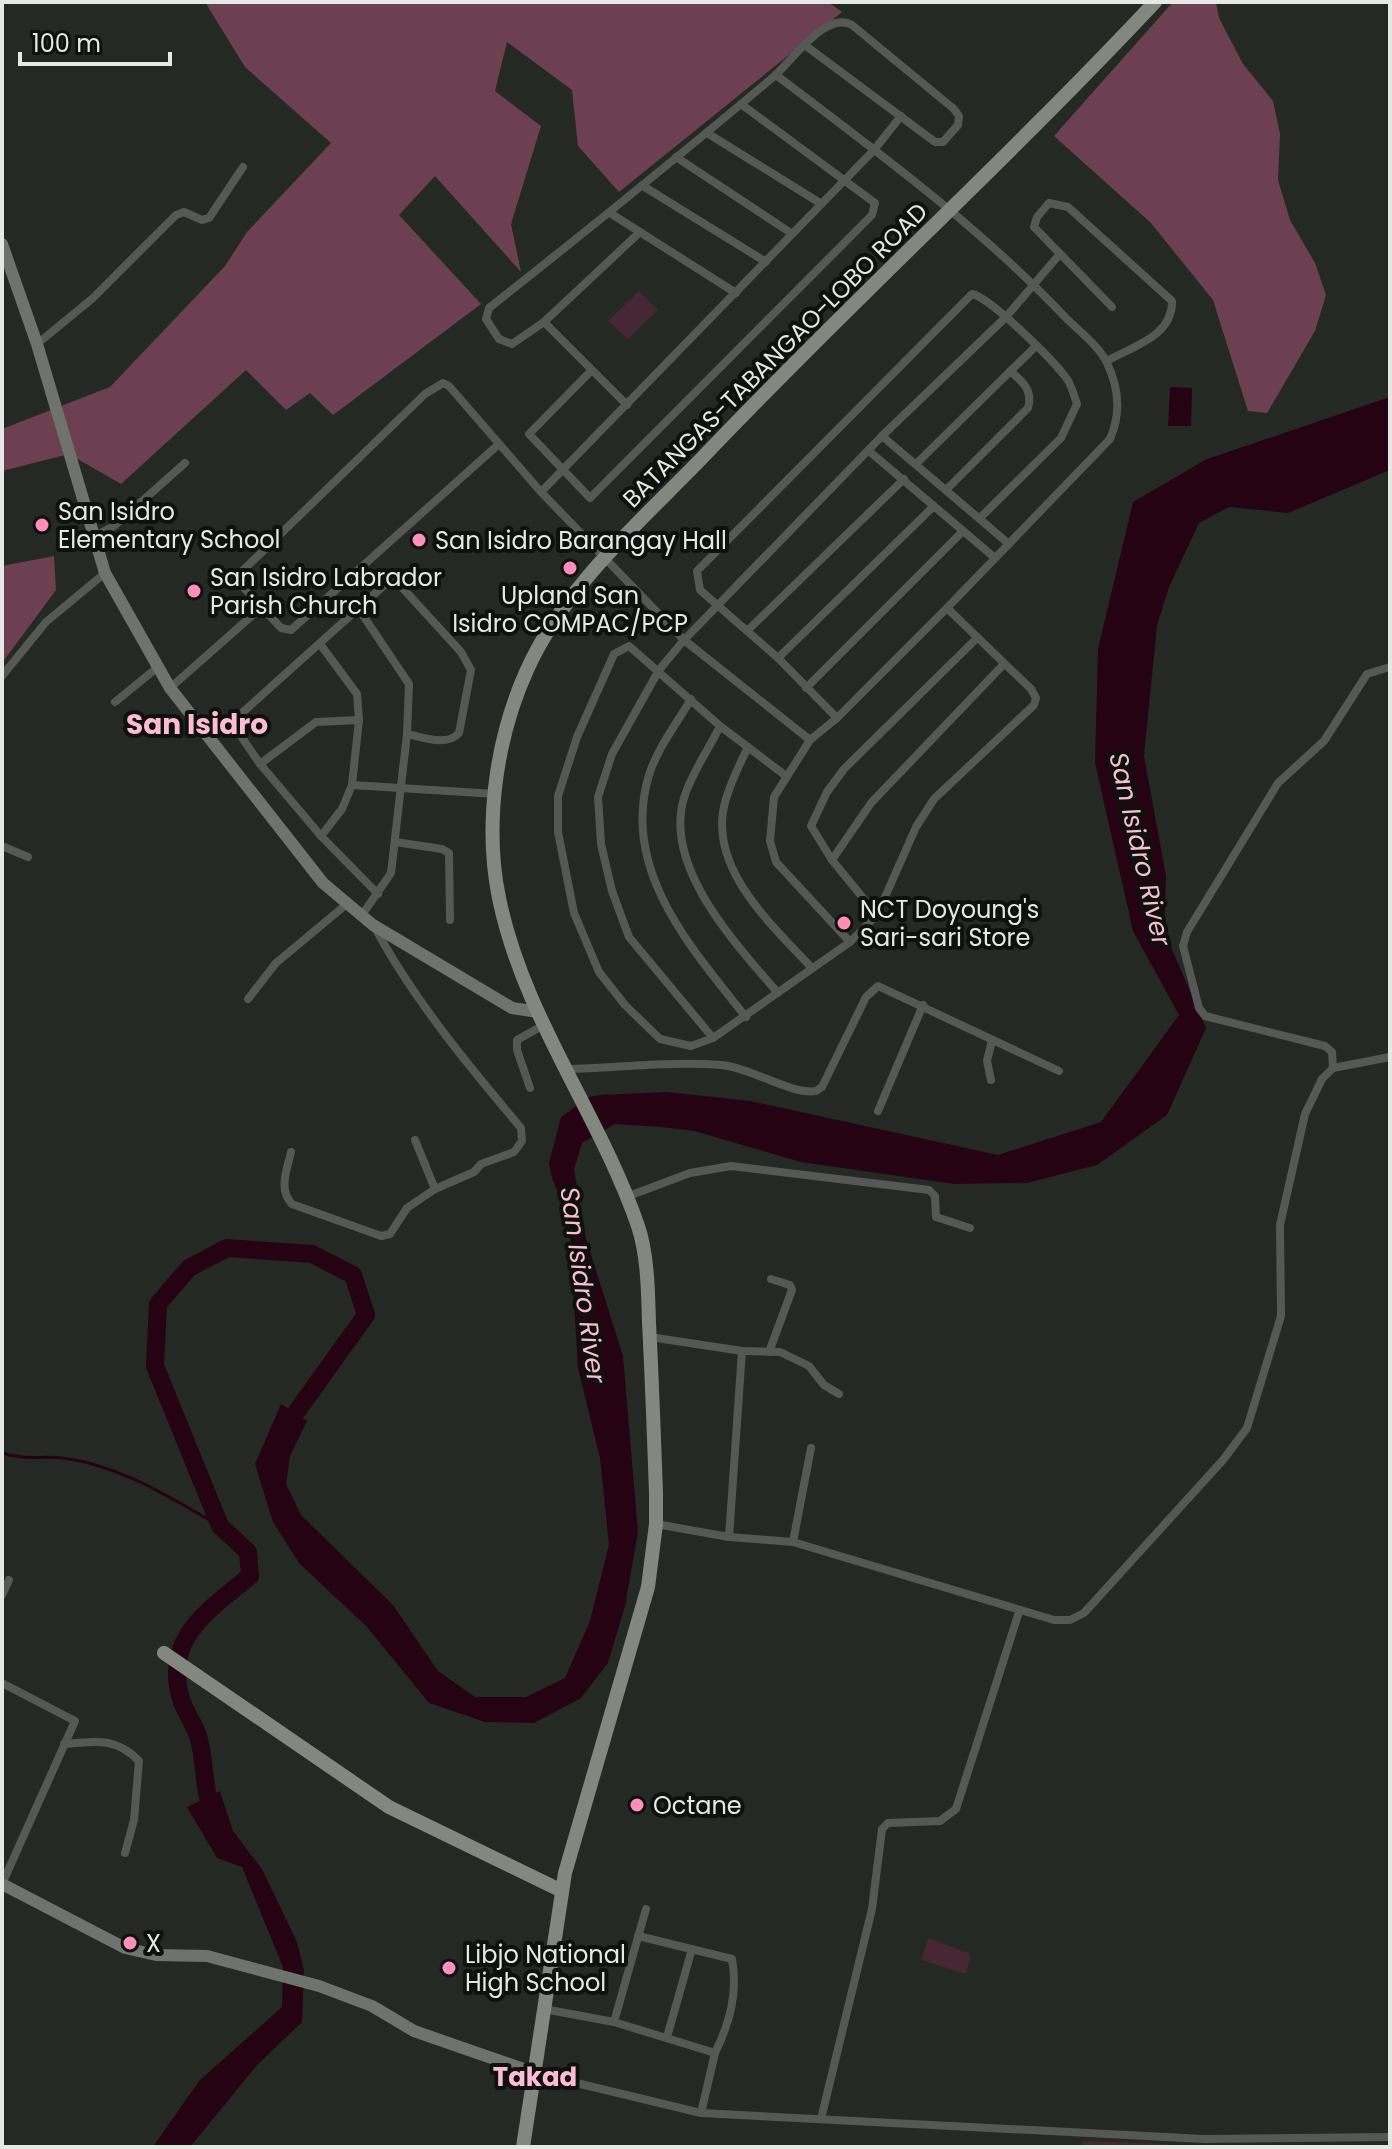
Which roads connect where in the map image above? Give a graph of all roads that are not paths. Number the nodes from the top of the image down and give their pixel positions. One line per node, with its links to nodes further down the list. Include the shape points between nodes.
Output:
1 (1155, 2): 13 (main road, BATANGAS-TABANGAO-LOBO ROAD)
2 (806, 46): 3 (street); 5 (street); 5 (street, via 819,30 844,20 959,116 943,142 935,142)
3 (776, 75): 4 (street); 7 (street)
4 (741, 104): 6 (street); 10 (street)
5 (901, 116): 7 (street)
6 (707, 133): 8 (street); 12 (street)
7 (874, 150): 10 (street); 13 (street)
8 (676, 157): 11 (street); 16 (street)
9 (243, 167): 25 (street, via 209,218 176,215 93,298)
10 (846, 178): 12 (street); 36 (street, via 875,203 872,215 595,497 583,496)
11 (643, 186): 14 (street); 19 (street)
12 (820, 203): 16 (street)
13 (949, 209): 20 (street); 46 (main road, BATANGAS-TABANGAO-LOBO ROAD)
14 (610, 213): 15 (street); 24 (street, via 485,314 499,339 512,344)
15 (640, 232): 21 (street); 24 (street)
16 (791, 233): 19 (street)
17 (2, 244): 25 (street)
18 (1059, 255): 20 (street); 22 (street); 27 (street, via 1034,227 1049,203 1068,207 1172,301 1171,318 1163,330)
19 (766, 262): 21 (street)
20 (1035, 286): 23 (street); 27 (street)
21 (736, 293): 30 (street)
22 (1112, 307)
23 (1006, 317): 26 (street); 31 (street); 48 (street, via 982,296 972,294 958,304 697,571 700,590)
24 (544, 322): 29 (street)
25 (37, 344): 43 (street)
26 (1035, 347): 28 (street); 41 (street, via 1069,381 1077,404 1061,438)
27 (1107, 361): 44 (street, via 1118,401 1118,421 1110,439)
28 (1010, 371): 35 (street); 38 (street, via 1026,385 1028,408)
29 (590, 372): 30 (street); 36 (street, via 529,434)
30 (627, 405): 36 (street)
31 (882, 436): 33 (street); 35 (street)
32 (499, 444): 39 (street); 49 (street, via 291,630 281,628); 49 (street, via 449,386 436,384 238,571 235,578)
33 (869, 451): 37 (street); 48 (street)
34 (185, 463): 43 (street, via 114,526)
35 (916, 464): 38 (street)
36 (564, 468): 39 (street)
37 (904, 479): 40 (street); 52 (street)
38 (946, 490): 41 (street)
39 (541, 492): 46 (street)
40 (934, 506): 42 (street); 56 (street)
41 (980, 518): 44 (street)
42 (963, 531): 45 (street); 63 (street)
43 (93, 537): 47 (street)
44 (1009, 544): 45 (street)
45 (995, 558): 51 (street)
46 (604, 560): 54 (street); 76 (main road, BATANGAS-TABANGAO-LOBO ROAD, via 558,614 528,667 506,727)
47 (105, 573): 58 (street); 61 (street, via 46,622)
48 (719, 605): 52 (street); 54 (street)
49 (263, 606): 62 (street)
50 (358, 608): 55 (street); 69 (street, via 409,684); 69 (street, via 390,580 398,583 471,670 454,739)
51 (947, 608): 53 (street); 66 (street)
52 (747, 631): 56 (street)
53 (977, 638): 57 (street); 81 (street, via 827,792 811,826)
54 (684, 640): 60 (street); 70 (street)
55 (320, 644): 67 (street, via 357,694); 72 (street, via 237,723)
56 (778, 658): 63 (street)
57 (1004, 664): 81 (street, via 871,803); 85 (street, via 1031,689 1034,705 934,799)
58 (158, 667): 62 (street); 65 (street)
59 (1390, 667): 98 (street, via 1367,674 1324,741 1278,783 1221,872 1183,946 1205,1016 1325,1046 1332,1052)
60 (659, 670): 64 (street); 95 (street, via 612,754 598,797 601,844 629,937); 95 (street, via 629,646 614,654 558,796 558,832 574,913 599,972 660,1039 691,1046)
61 (2, 676)
62 (170, 688): 83 (street, via 323,883)
63 (806, 688): 66 (street)
64 (691, 699): 68 (street); 93 (street, via 650,772 642,807 645,837 664,908)
65 (115, 702)
66 (837, 718): 70 (street)
67 (359, 720): 72 (street, via 316,722); 74 (street)
68 (720, 726): 71 (street); 90 (street, via 683,799 681,834 710,912)
69 (407, 734): 75 (street)
70 (810, 740): 73 (street)
71 (748, 747): 73 (street); 89 (street, via 725,801 723,830 736,878)
72 (260, 764): 77 (street)
73 (786, 776): 88 (street, via 774,797 771,817 776,862)
74 (352, 785): 75 (street); 77 (street)
75 (399, 787): 76 (street); 78 (street)
76 (496, 794): 94 (main road, BATANGAS-TABANGAO-LOBO ROAD, via 498,894 515,959)
77 (321, 836): 82 (street)
78 (395, 842): 82 (street, via 391,873); 86 (street, via 449,853)
79 (2, 846): 80 (street)
80 (28, 857)
81 (832, 860): 85 (street)
82 (378, 894): 84 (street)
83 (348, 903): 84 (street); 91 (street, via 276,963)
84 (362, 915): 87 (street)
85 (877, 915): 88 (street)
86 (450, 920)
87 (373, 925): 94 (street, via 512,1008); 106 (street, via 393,963 523,1131 514,1152)
88 (850, 942): 89 (street)
89 (812, 968): 90 (street)
90 (778, 993): 93 (street)
91 (248, 999)
92 (923, 1005): 96 (street); 99 (street, via 886,987 874,988 816,1091 720,1065); 103 (street)
93 (746, 1017): 95 (street)
94 (541, 1019): 99 (main road, BATANGAS-TABANGAO-LOBO ROAD); 102 (street, via 517,1040)
95 (713, 1038)
96 (992, 1040): 100 (street); 101 (street, via 987,1061)
97 (1390, 1057): 98 (street)
98 (1333, 1068): 120 (street, via 1305,1114 1280,1225 1281,1316 1247,1428 1084,1613 1054,1620)
99 (566, 1069): 107 (main road, BATANGAS-TABANGAO-LOBO ROAD)
100 (1059, 1071)
101 (991, 1080)
102 (530, 1088)
103 (878, 1111)
104 (415, 1140): 106 (street)
105 (291, 1152): 106 (street, via 283,1184 292,1204 381,1236 390,1234 407,1208)
106 (435, 1189)
107 (626, 1197): 108 (street, via 690,1173 731,1166 929,1190 935,1196 936,1217); 110 (main road, BATANGAS-TABANGAO-LOBO ROAD, via 640,1231)
108 (970, 1228)
109 (771, 1279): 112 (street, via 792,1290)
110 (650, 1337): 111 (street); 115 (main road, BATANGAS-TABANGAO-LOBO ROAD)
111 (742, 1351): 112 (street); 116 (street)
112 (769, 1352): 113 (street, via 800,1361)
113 (839, 1394)
114 (811, 1448): 117 (street)
115 (656, 1524): 116 (street); 126 (main road, BATANGAS-TABANGAO-LOBO ROAD, via 648,1587 598,1749)
116 (729, 1537): 117 (street)
117 (793, 1542): 120 (street)
118 (9, 1580): 119 (street)
119 (2, 1595)
120 (1019, 1612): 136 (street, via 956,1809 940,1821 888,1823 882,1829 872,1909)
121 (164, 1653): 126 (main road, via 389,1807)
122 (2, 1683): 123 (street, via 75,1721)
123 (64, 1744): 124 (street, via 107,1740 139,1761); 125 (street)
124 (125, 1853)
125 (2, 1884): 134 (street, via 139,1953 218,1958 319,1986 372,2006 414,2031)
126 (562, 1891): 130 (main road, BATANGAS-TABANGAO-LOBO ROAD)
127 (646, 1909): 128 (street)
128 (638, 1936): 129 (street); 131 (street)
129 (692, 1949): 132 (street); 133 (street, via 732,1959 733,2006)
130 (544, 2009): 131 (street); 134 (main road, BATANGAS-TABANGAO-LOBO ROAD)
131 (614, 2022): 132 (street)
132 (667, 2037): 133 (street)
133 (715, 2053): 135 (street)
134 (535, 2073): 135 (street); 138 (main road, BATANGAS-TABANGAO-LOBO ROAD)
135 (701, 2113): 136 (street)
136 (821, 2119): 137 (street, via 1204,2139)
137 (1390, 2137)
138 (523, 2147)

